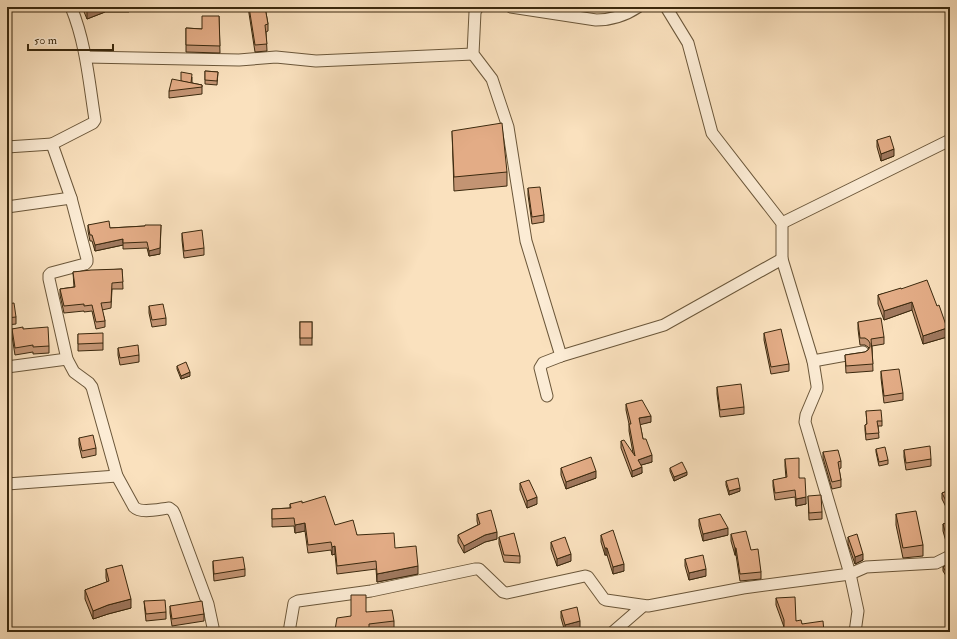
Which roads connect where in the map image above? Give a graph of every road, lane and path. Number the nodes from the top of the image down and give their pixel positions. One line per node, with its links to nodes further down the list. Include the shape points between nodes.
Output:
1 (71, 7): 7 (street)
2 (478, 7): 6 (street, via 475,12)
3 (511, 7): 4 (street, via 596,20 607,20)
4 (638, 7)
5 (666, 7): 13 (street, via 688,43 712,132)
6 (473, 54): 7 (street, via 316,61 276,57 239,60); 16 (street, via 492,79 508,127 526,241)
7 (86, 57): 9 (street, via 95,120)
8 (950, 140): 13 (street)
9 (52, 144): 10 (street); 11 (street)
10 (7, 147)
11 (71, 198): 12 (street); 17 (street, via 87,262 48,275)
12 (7, 207)
13 (782, 223): 14 (street)
14 (782, 260): 16 (street, via 664,325); 18 (street)
15 (863, 352): 18 (street)
16 (561, 356): 20 (street, via 543,363 540,368)
17 (67, 359): 19 (street); 21 (street, via 74,372 92,387)
18 (813, 361): 24 (street, via 817,389 805,422)
19 (7, 368)
20 (547, 396)
21 (117, 476): 22 (street); 26 (street, via 137,510 169,508 173,511 208,604)
22 (7, 484)
23 (950, 556): 24 (street, via 936,562 866,567)
24 (850, 574): 25 (street, via 743,588); 29 (street, via 858,611)
25 (644, 606): 27 (street, via 606,600 585,576 507,593 479,569 475,569 371,591 298,601 294,603); 28 (street)
26 (214, 632)
27 (289, 632)
28 (613, 632)
29 (855, 632)

